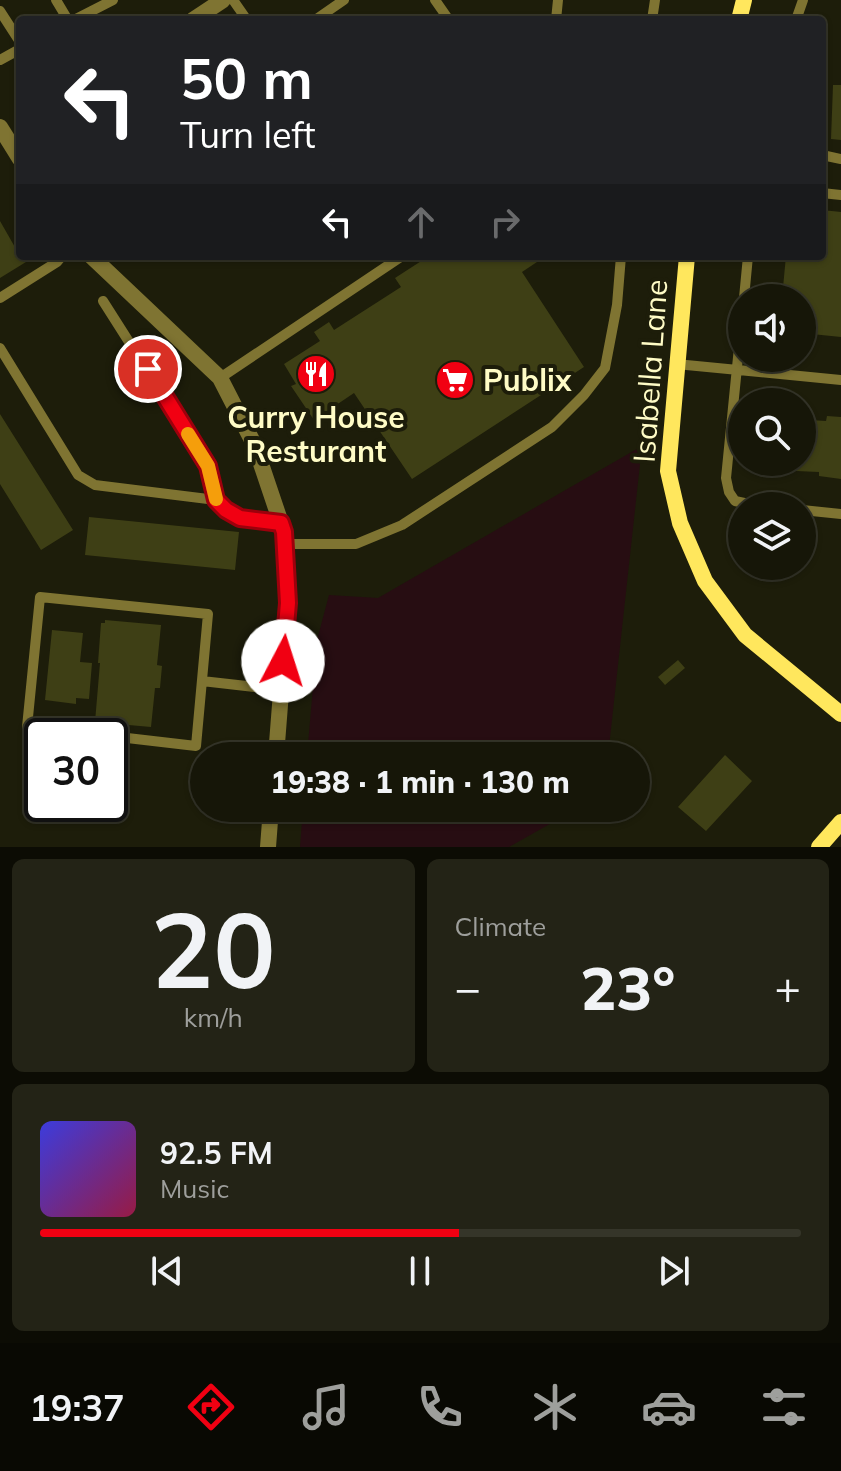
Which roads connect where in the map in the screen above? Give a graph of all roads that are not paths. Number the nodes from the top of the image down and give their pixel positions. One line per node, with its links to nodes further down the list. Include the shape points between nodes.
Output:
1 (113, 0): 5 (lane)
2 (223, 0): 6 (street)
3 (344, 0): 7 (lane)
4 (0, 11): 8 (lane)
5 (82, 16)
6 (199, 16)
7 (321, 16)
8 (16, 36)
9 (0, 127): 10 (street)
10 (10, 143)
11 (59, 260): 18 (lane)
12 (95, 260): 25 (street)
13 (396, 260): 25 (lane)
14 (621, 260): 32 (lane, via 605,368 552,427 402,525 356,544)
15 (687, 260): 21 (street, Isabella Lane)
16 (748, 260): 17 (lane)
17 (745, 284)
18 (0, 298)
19 (103, 301): 28 (lane, via 208,466)
20 (0, 348): 28 (lane, via 78,475 95,485)
21 (676, 364): 22 (lane); 35 (street, Isabella Lane, via 668,471 680,523 705,581 745,635)
22 (728, 369)
23 (737, 372): 27 (lane)
24 (758, 372): 26 (lane)
25 (220, 378): 31 (street, via 255,446)
26 (841, 380)
27 (729, 492)
28 (216, 500): 31 (lane, via 240,518)
29 (816, 511): 30 (lane)
30 (841, 514)
31 (281, 523): 32 (street)
32 (285, 544): 34 (street, via 288,603)
33 (202, 681): 34 (lane); 36 (lane, via 208,614 40,597); 37 (lane, via 196,746)
34 (281, 690): 38 (street)
35 (841, 714)
36 (28, 718)
37 (128, 738)
38 (277, 742)
39 (270, 822): 41 (street)
40 (841, 822): 42 (street)
41 (268, 847)
42 (819, 847)

